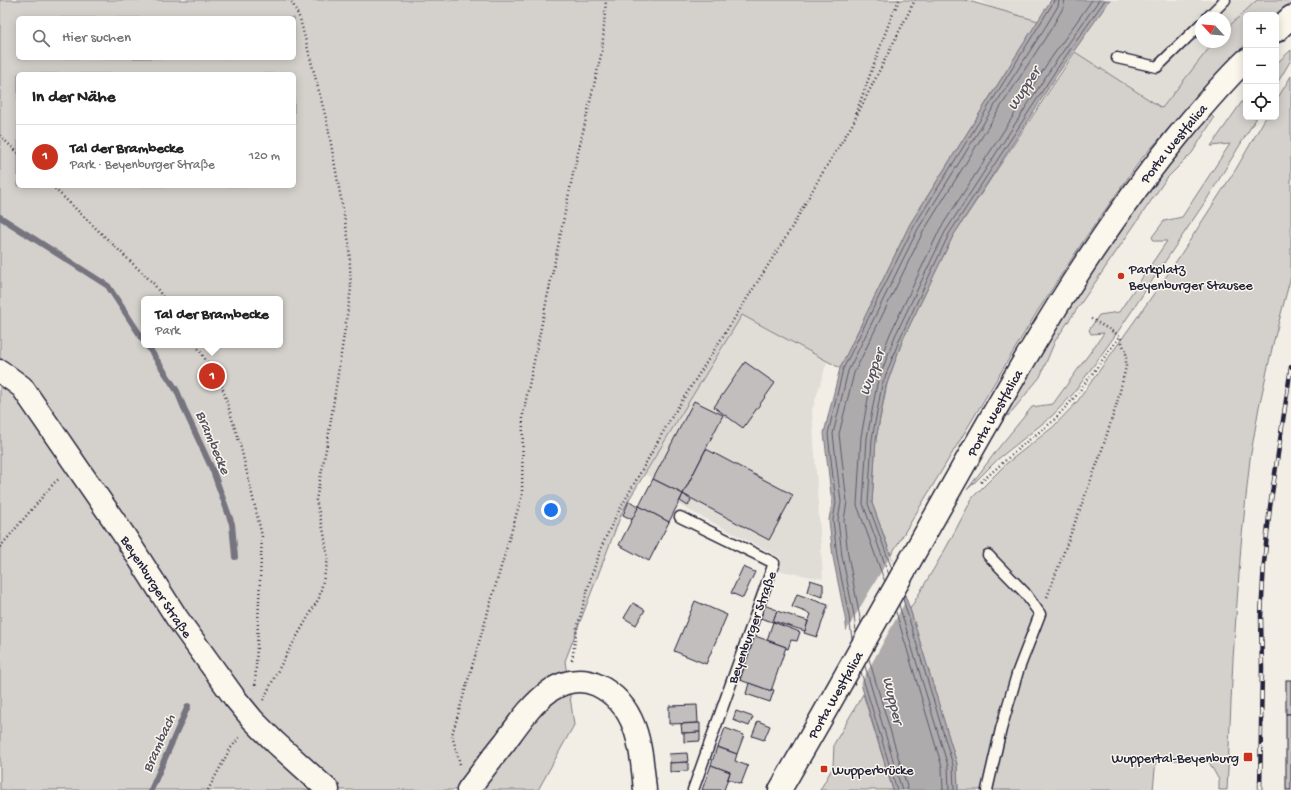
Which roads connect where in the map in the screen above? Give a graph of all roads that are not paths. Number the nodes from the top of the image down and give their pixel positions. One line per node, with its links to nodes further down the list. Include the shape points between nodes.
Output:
1 (1225, 0): 2 (lane)
2 (1213, 12)
3 (1291, 17): 4 (main road)
4 (1279, 28)
5 (1195, 30): 6 (lane, via 1157,67)
6 (1117, 58)
7 (1243, 63): 15 (main road, Porta Westfalica, via 1164,152 1101,237 1001,400)
8 (0, 371): 11 (main road, Beyenburger Straße, via 22,387 218,676 253,720)
9 (680, 517): 14 (lane, Beyenburger Straße, via 774,563)
10 (988, 555): 16 (lane, via 1025,593 1040,614 1018,670)
11 (328, 790)
12 (468, 790): 13 (main road, via 537,702 560,685 582,681 593,683 613,695 624,706 633,722 640,748)
13 (645, 790)
14 (693, 790)
15 (780, 790)
16 (987, 790)

